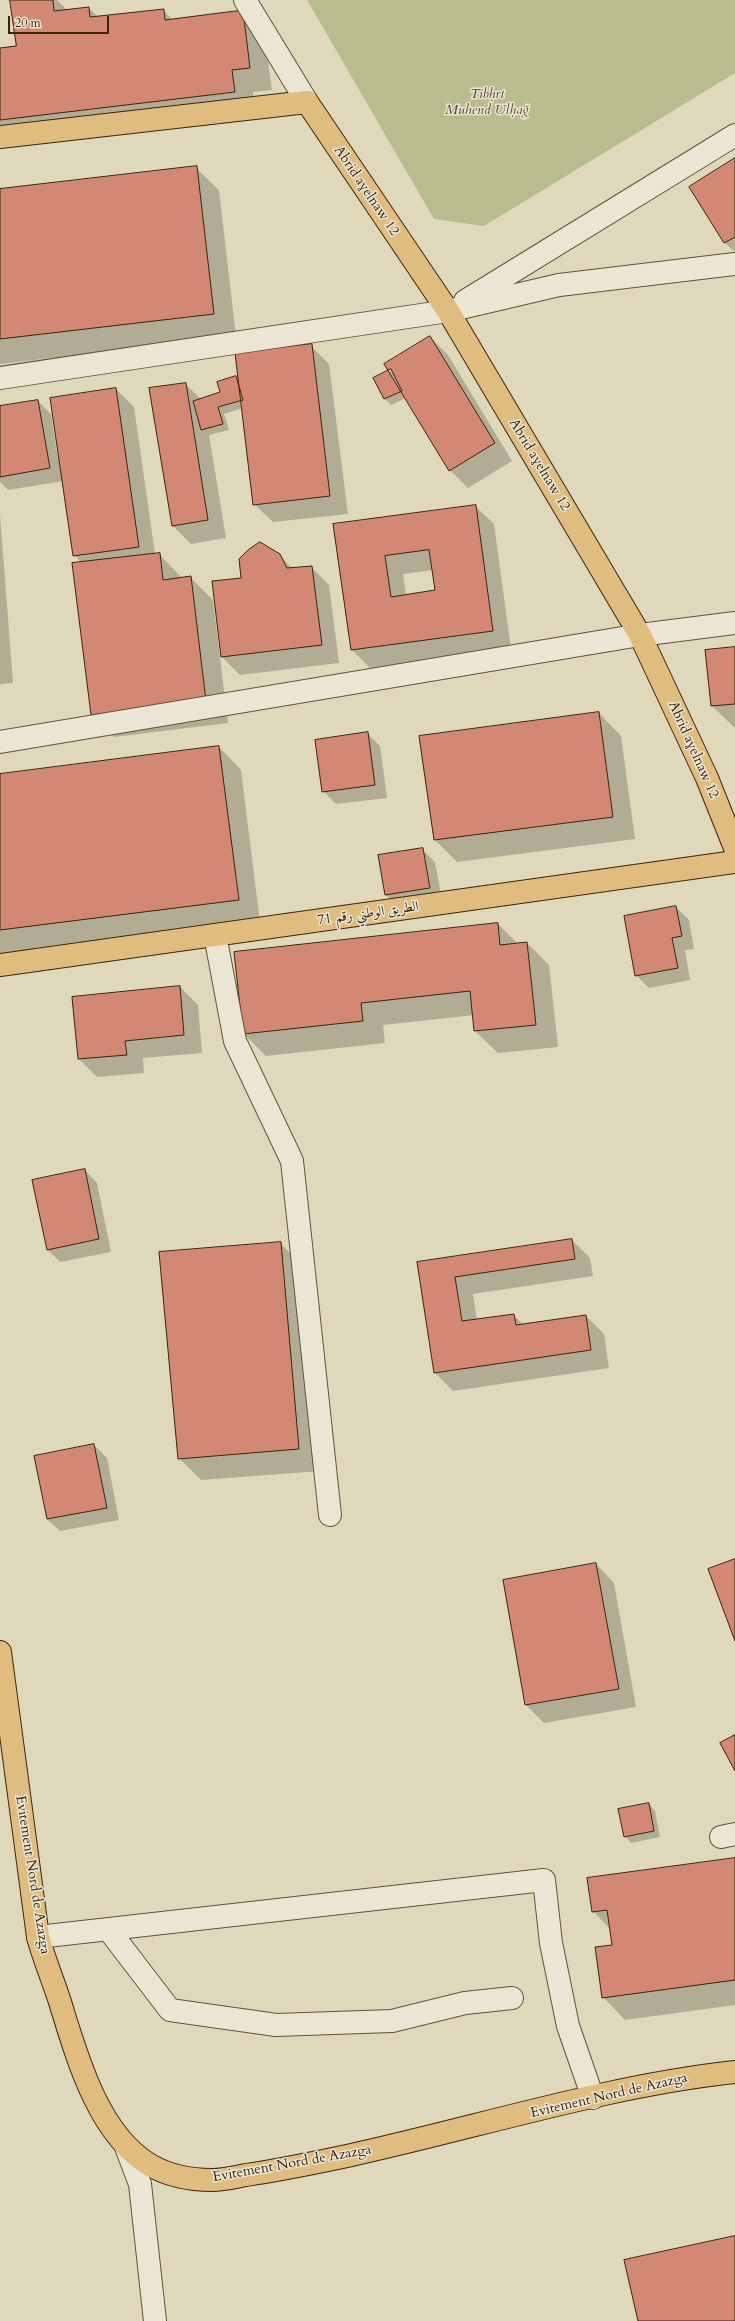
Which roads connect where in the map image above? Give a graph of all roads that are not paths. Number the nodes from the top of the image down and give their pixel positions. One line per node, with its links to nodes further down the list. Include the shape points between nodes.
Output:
1 (245, 0): 2 (street)
2 (307, 102): 4 (main road); 6 (main road, Abrid aɣelnaw 12)
3 (735, 135): 6 (street)
4 (0, 137)
5 (735, 264): 6 (street, via 559,285)
6 (448, 311): 7 (street); 9 (main road, Abrid aɣelnaw 12)
7 (0, 378)
8 (735, 623): 9 (street)
9 (640, 635): 10 (street); 11 (main road, Abrid aɣelnaw 12, via 707,778)
10 (0, 742)
11 (735, 848)
12 (735, 862): 13 (main road, الطريق الوطني رقم 71)
13 (215, 935): 14 (main road, الطريق الوطني رقم 71); 15 (street, via 235,1041 292,1161)
14 (0, 965)
15 (330, 1515)
16 (0, 1652): 18 (main road, Evitement Nord de Azazga)
17 (108, 1929): 18 (street); 19 (street, via 170,2010 276,2025 392,2021 465,2003); 21 (street, via 544,1880 551,1943 568,2026)
18 (38, 1937): 22 (main road, Evitement Nord de Azazga, via 70,2035 92,2092 107,2122)
19 (512, 1998)
20 (735, 2072): 21 (main road, Evitement Nord de Azazga, via 696,2076)
21 (593, 2098): 22 (main road, Evitement Nord de Azazga, via 410,2142 214,2180 182,2178 150,2165)
22 (126, 2147): 23 (street, via 140,2184)
23 (155, 2321)

